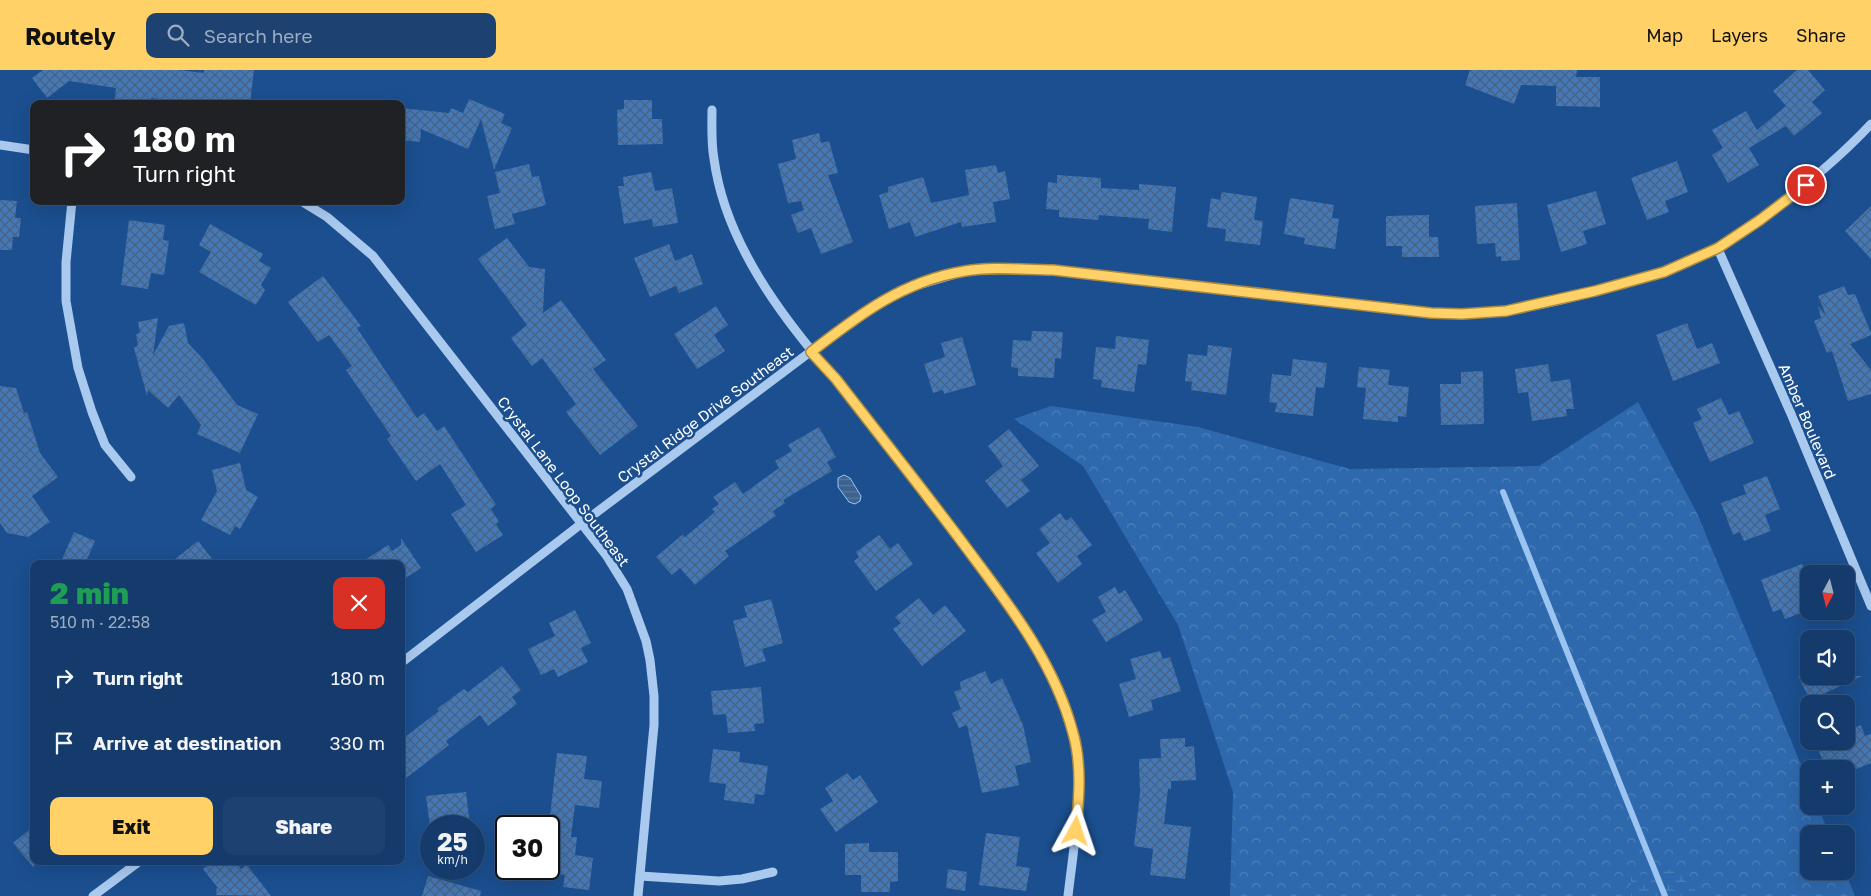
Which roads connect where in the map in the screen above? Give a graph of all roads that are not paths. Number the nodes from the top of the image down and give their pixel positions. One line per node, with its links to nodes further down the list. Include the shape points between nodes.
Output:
1 (712, 110): 8 (street, via 714,159 736,236)
2 (1871, 124): 7 (street, Crystal Ridge Drive Southeast, via 1806,185)
3 (0, 145): 4 (street)
4 (30, 149)
5 (72, 205): 9 (street, via 66,301 78,368 105,445)
6 (308, 205): 10 (street, Crystal Lane Loop Southeast, via 327,217 373,256)
7 (1718, 248): 8 (street, Crystal Ridge Drive Southeast, via 1664,272 1610,287 1506,311 1462,314 1053,270 966,270 900,290 862,313); 11 (street, Amber Boulevard)
8 (811, 352): 10 (street, Crystal Ridge Drive Southeast); 18 (street, via 836,379 1016,614 1049,671 1074,734 1077,762 1079,793)
9 (131, 477)
10 (581, 524): 12 (street, Crystal Ridge Drive Southeast); 15 (street, Crystal Lane Loop Southeast, via 627,589 650,660 654,725)
11 (1871, 606)
12 (405, 660)
13 (135, 865): 16 (street)
14 (773, 872): 15 (street, via 719,881)
15 (640, 876): 17 (street, Crystal Lane Loop Southeast)
16 (93, 896)
17 (638, 896)
18 (1068, 896)

